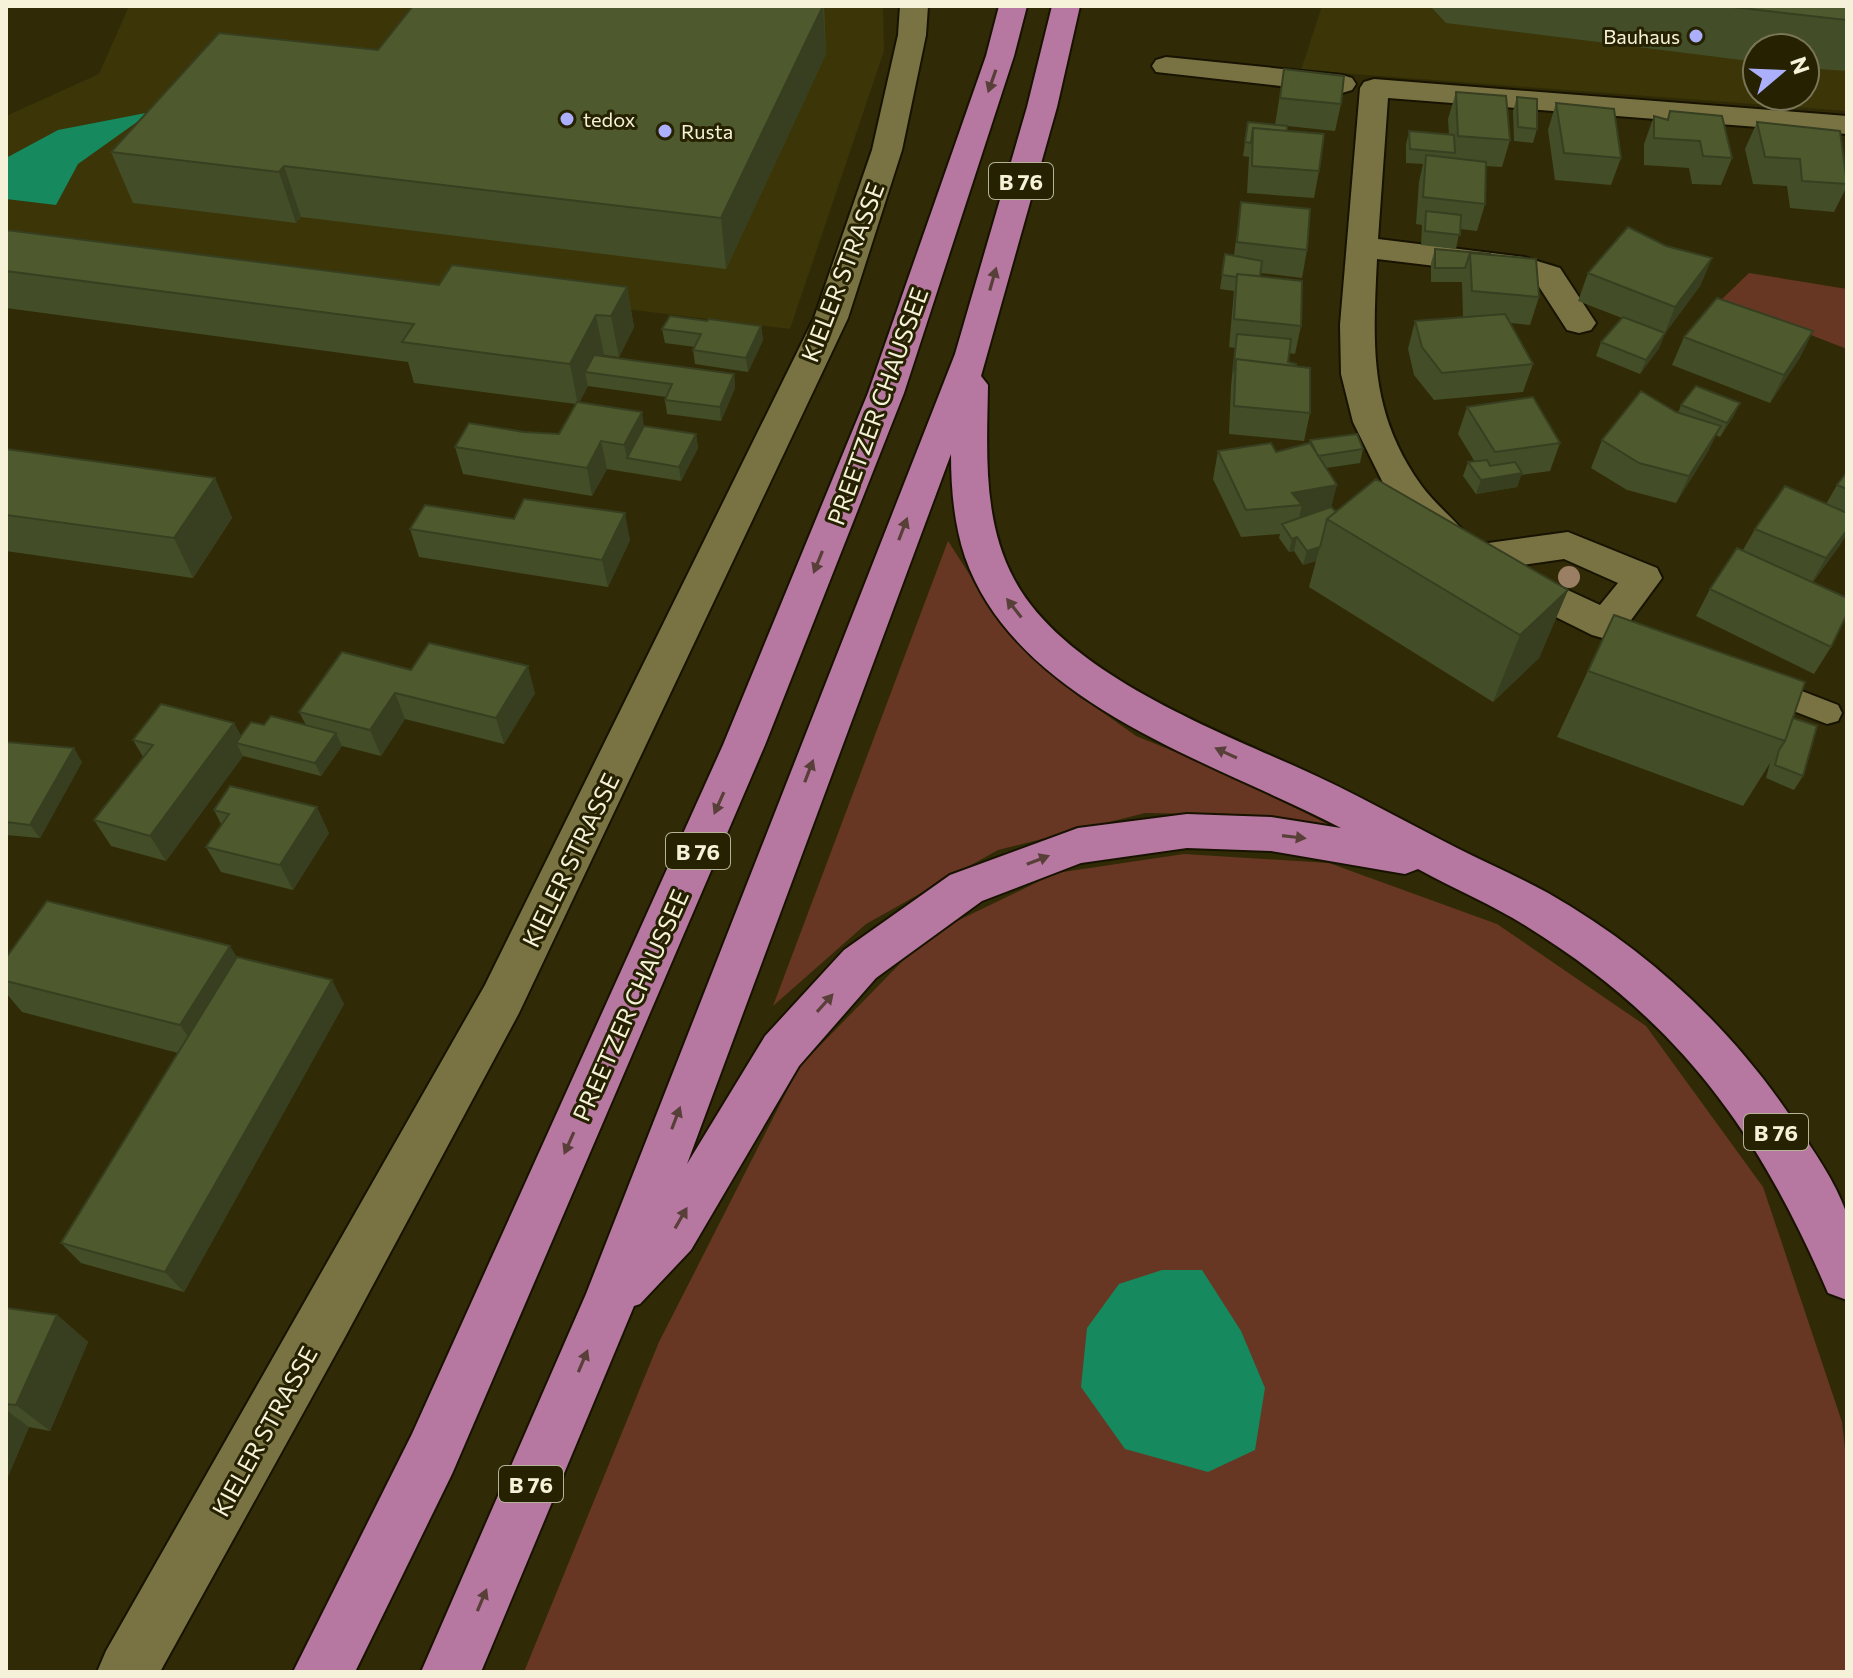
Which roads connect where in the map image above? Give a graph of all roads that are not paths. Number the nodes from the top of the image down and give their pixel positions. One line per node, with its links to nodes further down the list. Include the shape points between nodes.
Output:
1 (914, 6): 16 (street, KIELER STRASSE, via 887,150 831,318 502,999)
2 (1013, 6): 17 (highway, PREETZER CHAUSSEE / B 76, one-way to 17, via 886,393 744,745 432,1454)
3 (1066, 6): 9 (highway, B 76, one-way to 3)
4 (1166, 66): 5 (street)
5 (1374, 88): 6 (street); 7 (street)
6 (1847, 125)
7 (1362, 247): 8 (street, via 1524,267 1548,275); 10 (street, via 1358,373 1375,431 1402,484 1438,532)
8 (1579, 323)
9 (972, 354): 13 (highway, B 76, one-way to 9, via 1325,798 1127,704 1078,669 1014,610 993,578 971,505); 15 (highway, B 76, one-way to 9)
10 (1471, 559): 10 (street, via 1568,545 1643,578 1620,630)
11 (1730, 674): 12 (lane)
12 (1827, 713)
13 (1446, 863): 14 (highway, B 76, via 1541,912 1674,1010 1774,1130); 15 (highway, B 76, one-way to 13, via 673,1233 782,1051 860,964 966,888 1078,846 1187,831 1271,834)
14 (1847, 1275)
15 (611, 1297): 18 (highway, B 76, one-way to 15)
16 (127, 1672)
17 (323, 1672)
18 (451, 1672)

